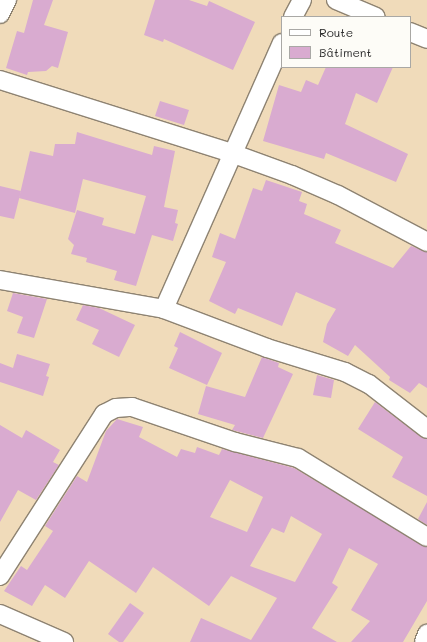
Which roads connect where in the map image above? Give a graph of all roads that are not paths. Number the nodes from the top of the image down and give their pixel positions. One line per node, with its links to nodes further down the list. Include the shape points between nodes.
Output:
1 (7, 0): 4 (street)
2 (302, 0): 5 (street)
3 (336, 0): 6 (street)
4 (0, 14)
5 (294, 16)
6 (374, 16)
7 (411, 32): 8 (street)
8 (427, 39)
9 (281, 44): 11 (street)
10 (0, 80): 11 (street)
11 (234, 154): 12 (street, via 338,195); 14 (street)
12 (427, 242)
13 (0, 280): 14 (street)
14 (164, 309): 15 (street, via 267,348 345,372 368,384)
15 (427, 429)
16 (427, 537): 17 (street, via 298,458 235,442 132,407 116,408 104,414)
17 (0, 576)
18 (0, 614): 20 (street)
19 (427, 634): 21 (street)
20 (64, 642)
21 (424, 642)

